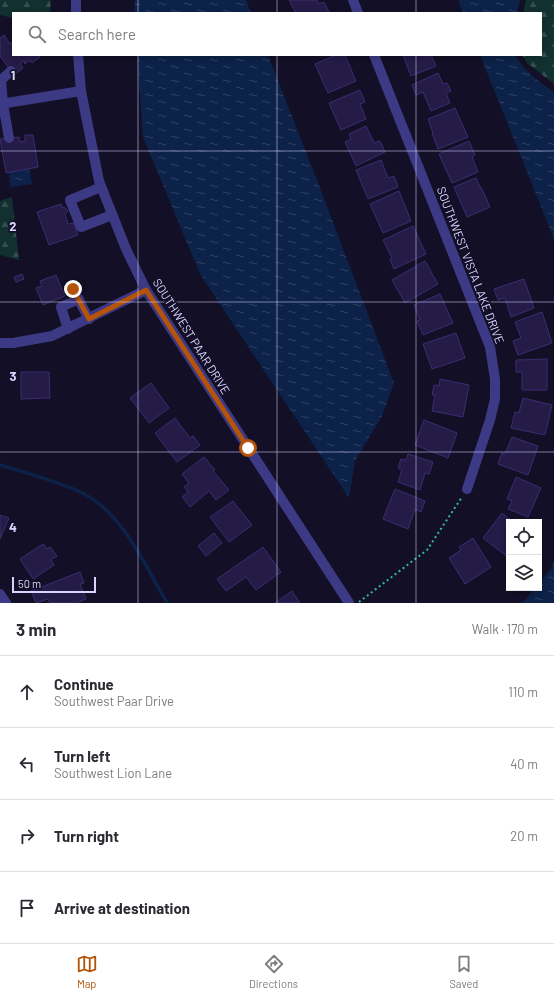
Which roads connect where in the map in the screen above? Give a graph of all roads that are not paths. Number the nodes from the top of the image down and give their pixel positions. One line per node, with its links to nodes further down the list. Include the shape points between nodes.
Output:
1 (76, 0): 3 (street)
2 (353, 0): 4 (street)
3 (76, 12)
4 (358, 12)
5 (78, 56): 8 (street, SOUTHWEST PAAR DRIVE)
6 (374, 56): 19 (street, SOUTHWEST VISTA LAKE DRIVE, via 490,347 495,399)
7 (11, 70): 9 (street, via 1,80)
8 (81, 91): 9 (street); 11 (street, SOUTHWEST PAAR DRIVE)
9 (1, 104): 10 (street)
10 (10, 138)
11 (102, 187): 12 (street, SOUTHWEST PAAR DRIVE); 12 (street, via 70,200 81,227)
12 (112, 215): 14 (street, SOUTHWEST PAAR DRIVE)
13 (73, 289): 15 (street)
14 (146, 290): 16 (street); 22 (street, SOUTHWEST PAAR DRIVE)
15 (79, 299): 16 (street); 17 (street, via 61,307)
16 (89, 319): 17 (street)
17 (68, 329): 18 (street, via 35,340)
18 (0, 343)
19 (467, 489)
20 (0, 594): 21 (street)
21 (6, 603)
22 (348, 603)

